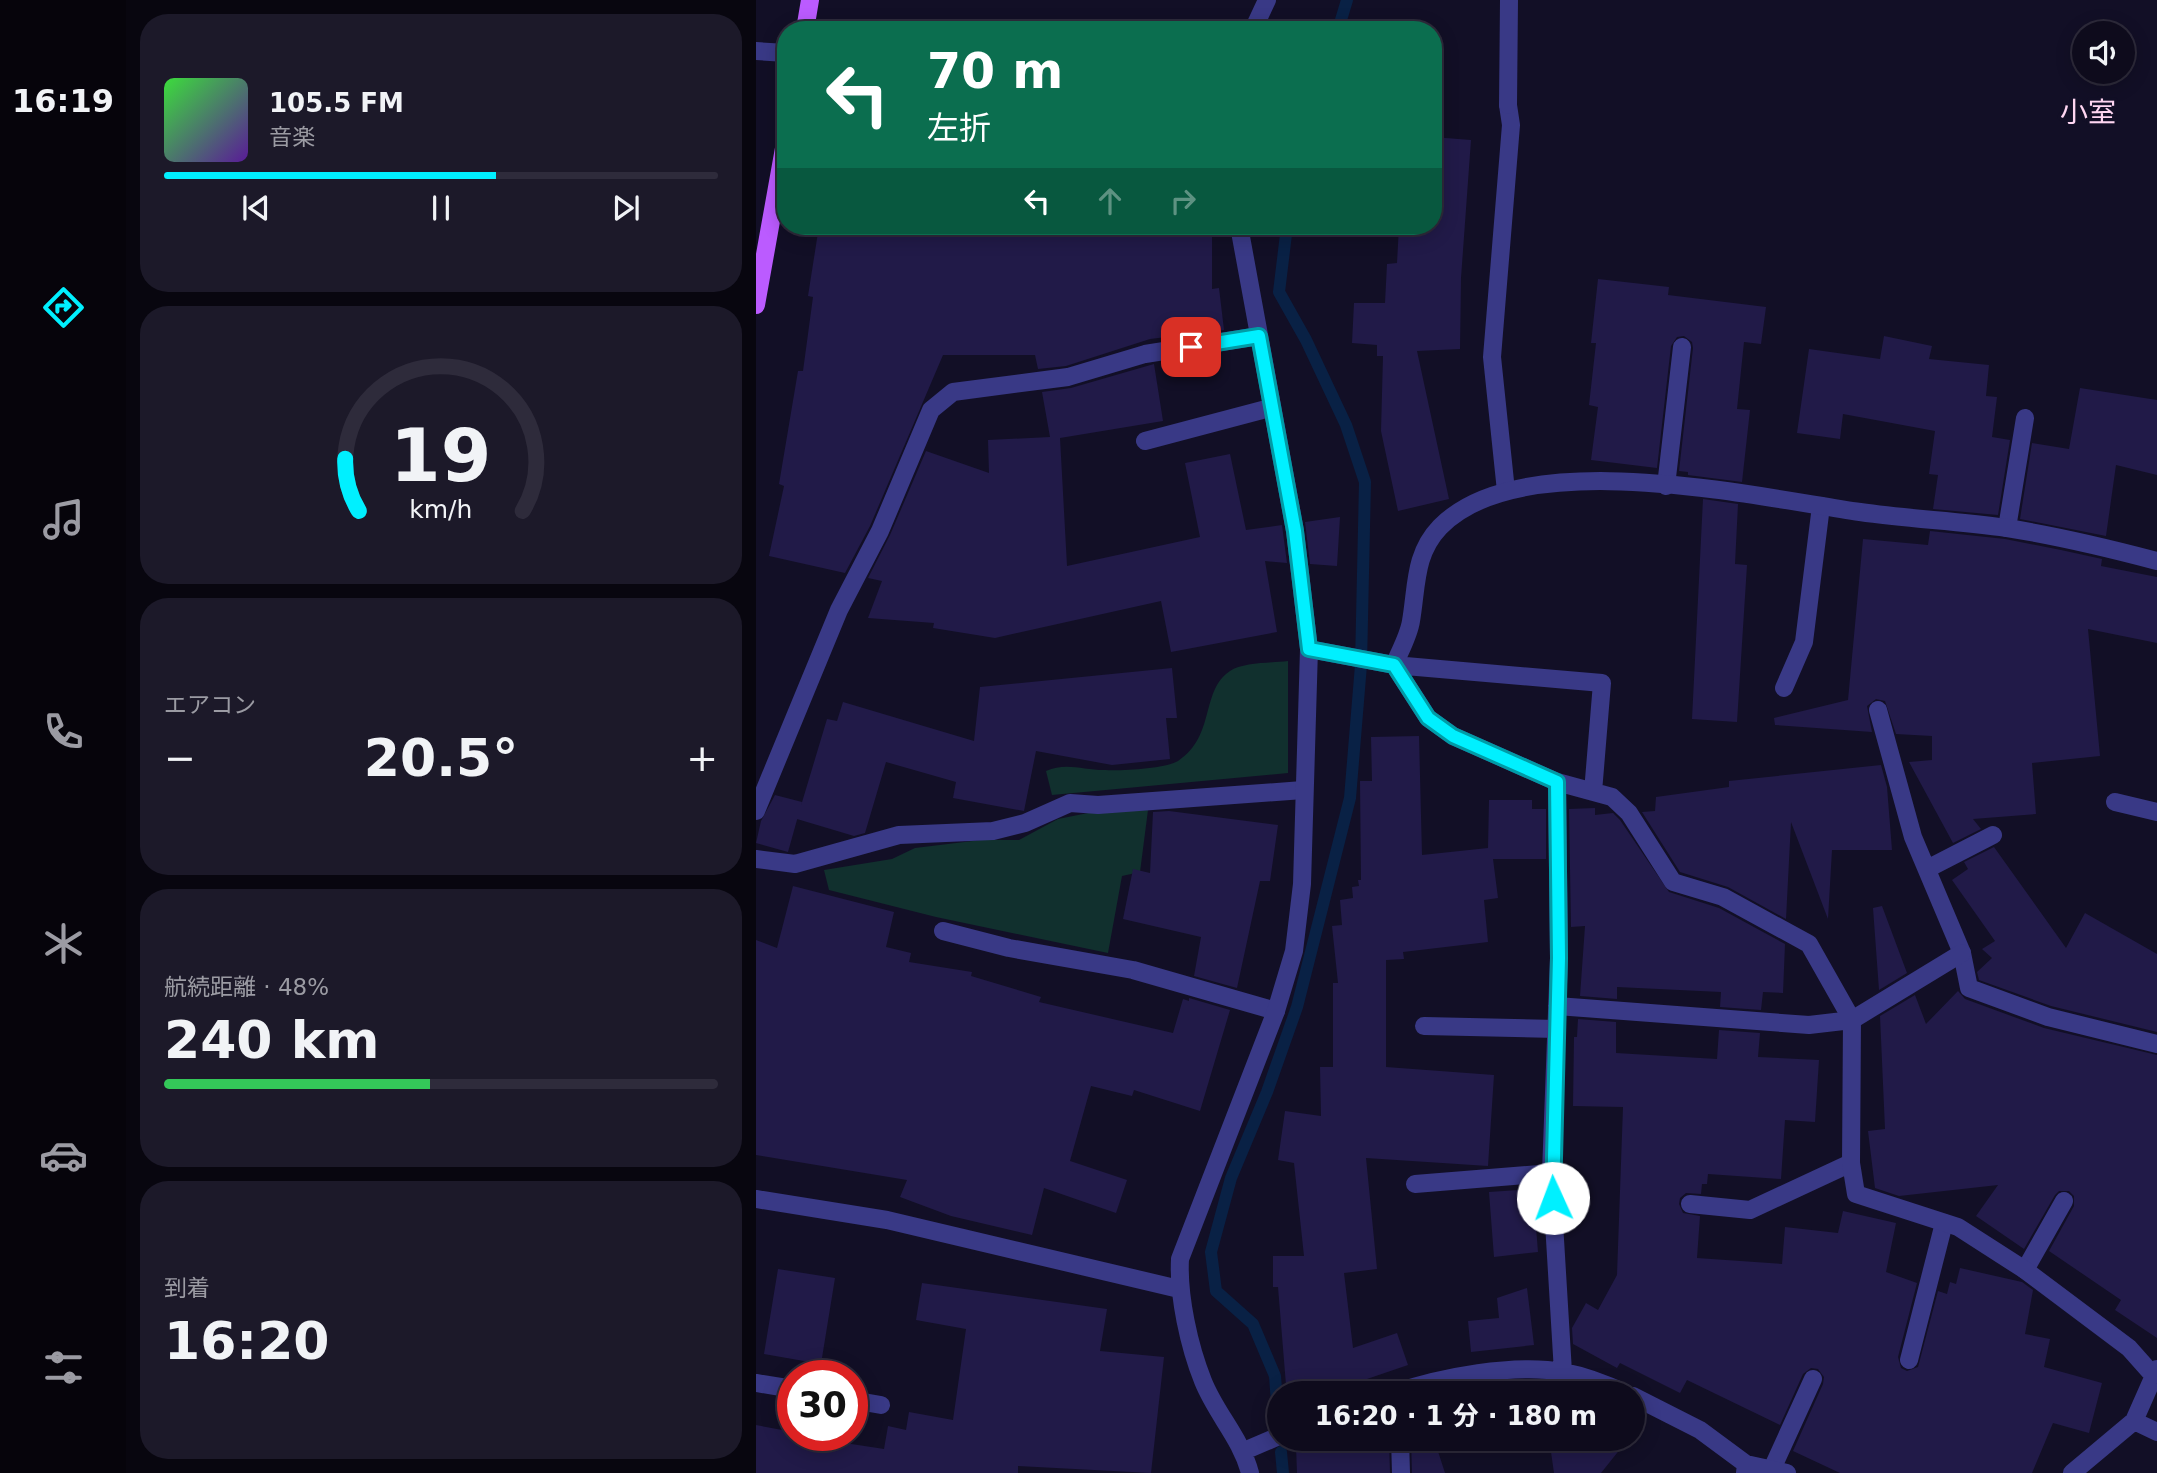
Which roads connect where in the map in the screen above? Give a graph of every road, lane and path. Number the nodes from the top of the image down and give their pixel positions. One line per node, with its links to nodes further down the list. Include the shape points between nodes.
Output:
1 (810, 0): 4 (main road)
2 (1267, 0): 5 (street)
3 (1509, 0): 17 (street, via 1511,125 1492,357)
4 (806, 21)
5 (1257, 21)
6 (756, 51): 7 (street)
7 (777, 52)
8 (777, 187): 10 (main road)
9 (1241, 235): 11 (street)
10 (756, 305)
11 (1259, 336): 13 (street); 29 (street, via 1145,354 1068,377 953,393 931,410 880,531 839,610)
12 (1682, 347): 16 (street)
13 (1270, 408): 15 (street); 21 (street, via 1295,531)
14 (2025, 418): 19 (street)
15 (1145, 441)
16 (1666, 486): 17 (street, via 1617,480); 18 (street, via 1706,486)
17 (1506, 491): 22 (street, via 1471,506 1440,527 1418,559 1411,624)
18 (1821, 506): 19 (street); 23 (street, via 1804,642)
19 (2007, 528): 20 (street)
20 (2157, 561)
21 (1309, 649): 22 (street); 26 (street)
22 (1394, 665): 25 (street, via 1436,724); 27 (street, via 1602,683)
23 (1784, 688)
24 (1878, 710): 33 (street, via 1913,837)
25 (1557, 782): 27 (street); 36 (street)
26 (1303, 790): 32 (street, via 1098,805 1070,803 993,831 899,835 795,864); 37 (street, via 1302,884 1294,951)
27 (1593, 792): 38 (street, via 1612,797 1629,813 1673,882 1723,897 1809,944)
28 (2115, 802): 30 (street)
29 (756, 811)
30 (2157, 812)
31 (1993, 835): 33 (street)
32 (756, 859)
33 (1927, 869): 35 (street)
34 (943, 931): 37 (street, via 1133,970)
35 (1962, 953): 38 (street); 41 (street, via 1969,988 2048,1017)
36 (1557, 1006): 38 (street, via 1809,1025); 40 (street)
37 (1276, 1011): 50 (street, via 1181,1259)
38 (1852, 1020): 42 (street)
39 (1424, 1026): 40 (street)
40 (1557, 1029): 43 (street)
41 (2157, 1044)
42 (1851, 1163): 47 (street, via 1750,1210); 48 (street, via 1856,1194)
43 (1551, 1173): 44 (street); 52 (street)
44 (1415, 1184)
45 (756, 1199): 50 (street, via 887,1220)
46 (2064, 1201): 49 (street)
47 (1690, 1204)
48 (1944, 1223): 49 (street, via 1958,1227); 51 (street)
49 (2025, 1270): 53 (street)
50 (1179, 1289): 65 (street, via 1203,1382)
51 (1909, 1360)
52 (1563, 1372): 55 (street, via 1529,1370); 56 (street)
53 (2155, 1372): 62 (street)
54 (1813, 1379): 68 (street)
55 (1443, 1381)
56 (1598, 1381)
57 (756, 1383): 58 (street)
58 (777, 1386)
59 (1645, 1402): 67 (street, via 1700,1430)
60 (868, 1403): 61 (street)
61 (881, 1405)
62 (2134, 1421): 63 (street); 71 (street)
63 (2157, 1432)
64 (1267, 1441): 65 (street)
65 (1244, 1451): 69 (street)
66 (1400, 1451): 70 (street)
67 (1746, 1469): 68 (street)
68 (1779, 1471)
69 (1250, 1473)
70 (1401, 1473)
71 (2072, 1473)

